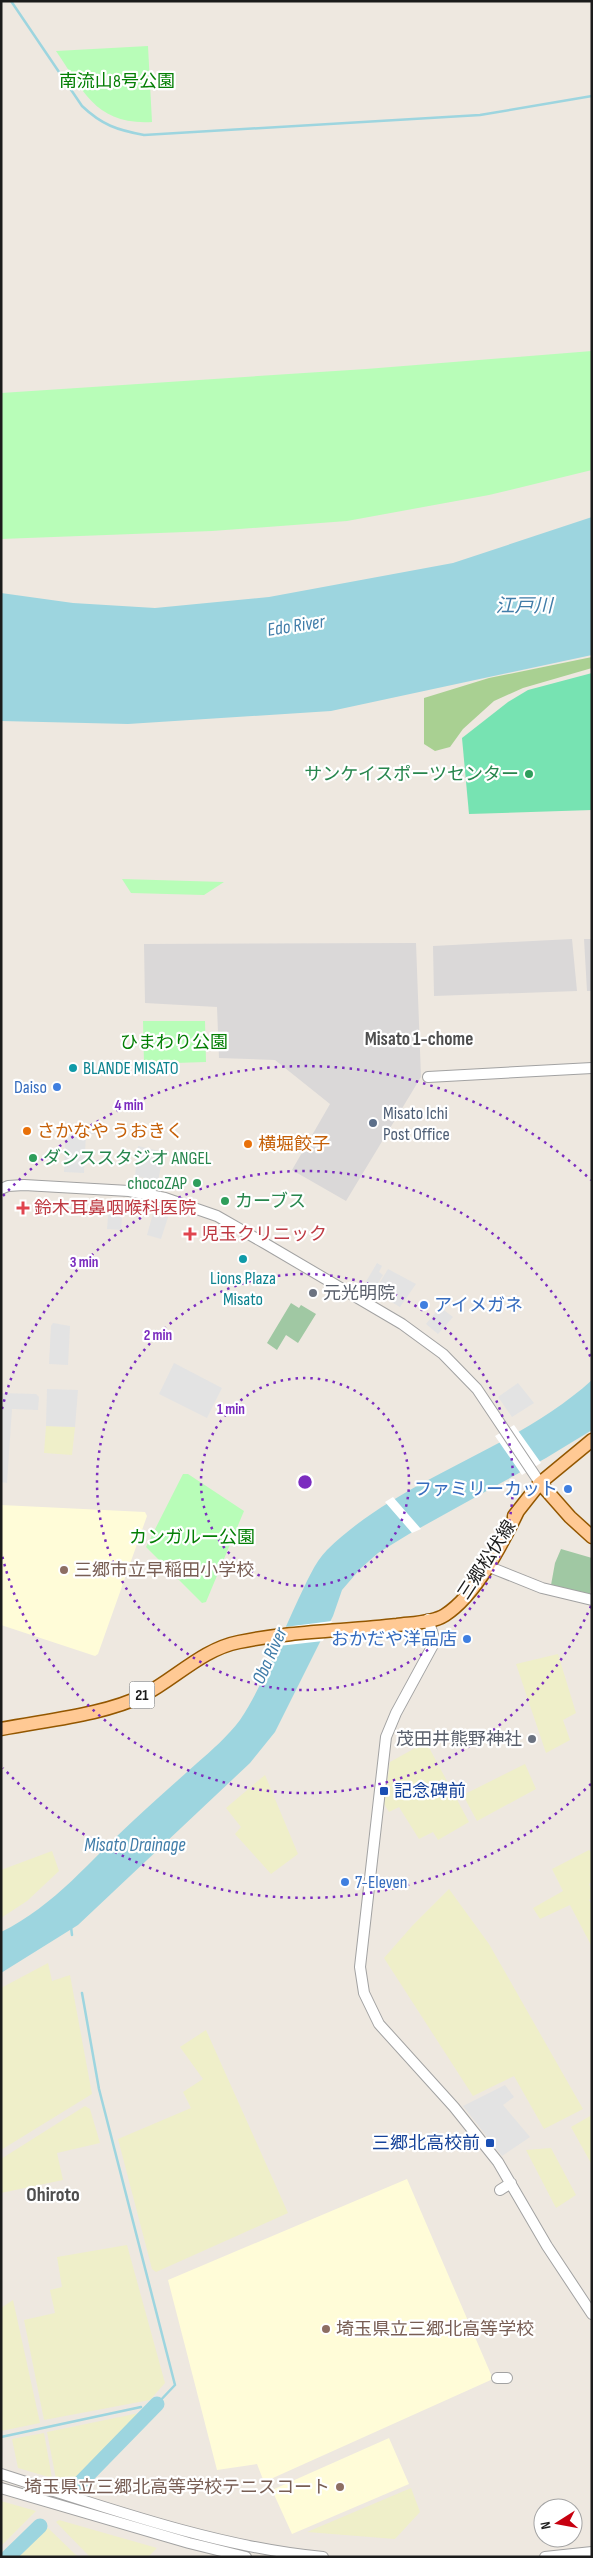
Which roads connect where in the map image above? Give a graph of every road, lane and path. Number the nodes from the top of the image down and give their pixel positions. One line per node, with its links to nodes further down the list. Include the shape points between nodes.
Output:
1 (592, 1068): 2 (street)
2 (428, 1077)
3 (4, 1185): 5 (street, via 146,1194 217,1216 421,1337 463,1374)
4 (592, 1440): 5 (main road, 21)
5 (540, 1483): 6 (main road, 21); 7 (main road)
6 (518, 1511): 8 (main road, 三郷松伏線 / 21); 10 (main road, 21, via 461,1590)
7 (592, 1537)
8 (487, 1566): 9 (street, via 542,1588); 10 (main road, 三郷松伏線 / 21, via 454,1608 442,1616)
9 (592, 1600)
10 (428, 1619): 11 (main road, 21, via 238,1642 218,1649 129,1701); 12 (street, via 433,1645 390,1725 383,1751 360,1979 379,2024 454,2106)
11 (1, 1729)
12 (512, 2183): 13 (street); 14 (street, via 547,2246)
13 (500, 2190)
14 (592, 2314)
15 (1, 2474): 19 (street, via 179,2528 255,2546)
16 (1, 2488): 18 (street)
17 (592, 2552): 20 (street)
18 (246, 2557)
19 (323, 2557)
20 (545, 2557)

